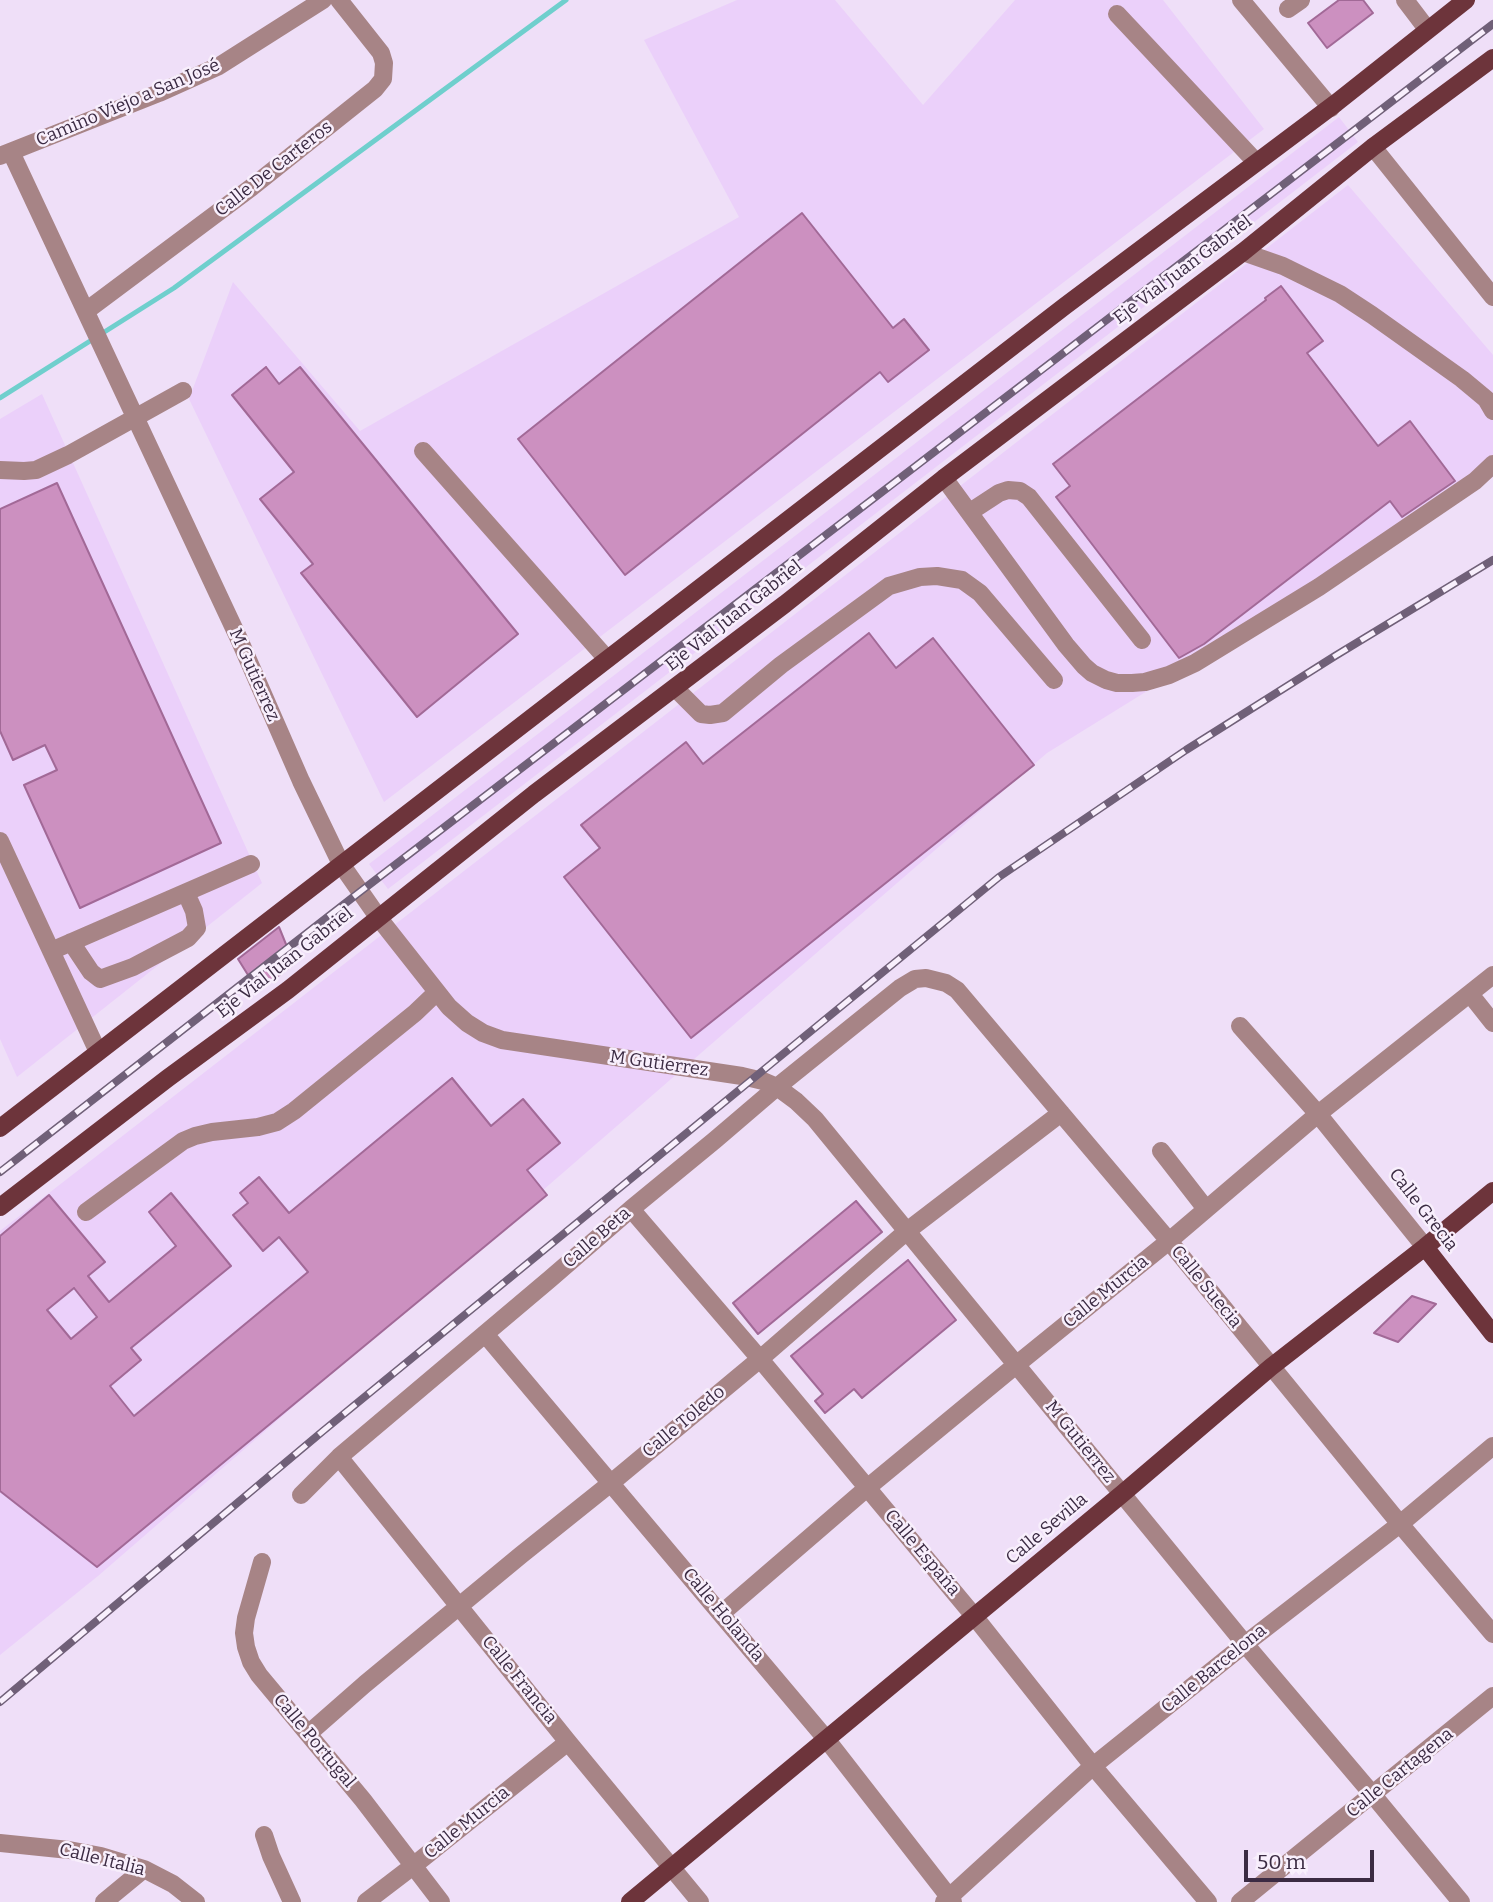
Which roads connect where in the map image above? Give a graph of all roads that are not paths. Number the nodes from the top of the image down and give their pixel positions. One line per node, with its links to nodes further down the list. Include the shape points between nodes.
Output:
1 (323, 0): 11 (street, Camino Viejo a San José, via 219,66)
2 (340, 0): 15 (street, Calle De Carteros, via 381,53 383,79 375,89)
3 (1241, 0): 9 (street)
4 (1405, 0): 7 (street)
5 (1466, 0): 7 (main road)
6 (1118, 14): 12 (street)
7 (1427, 29): 9 (main road)
8 (1493, 58): 10 (main road, Eje Vial Juan Gabriel)
9 (1331, 107): 12 (main road)
10 (1373, 148): 13 (main road, Eje Vial Juan Gabriel); 14 (street)
11 (6, 154): 15 (street, M Gutierrez)
12 (1256, 162): 25 (main road)
13 (1242, 252): 17 (street, via 1340,294 1462,379); 22 (main road, Eje Vial Juan Gabriel)
14 (1492, 295)
15 (87, 315): 18 (street, M Gutierrez)
16 (183, 391): 18 (street)
17 (1493, 411)
18 (135, 418): 21 (street, via 36,470); 30 (street, M Gutierrez)
19 (424, 451): 25 (street)
20 (1493, 464): 23 (street, via 1319,587 1195,663 1145,682 1117,683 1092,673 1066,645)
21 (0, 470)
22 (944, 478): 23 (street); 27 (main road, Eje Vial Juan Gabriel)
23 (970, 512): 24 (street, via 1008,490 1029,497)
24 (1142, 640)
25 (607, 659): 30 (main road)
26 (1054, 680): 27 (street, via 980,593 962,580 937,576 889,586 723,713 701,713)
27 (675, 688): 32 (main road, Eje Vial Juan Gabriel)
28 (0, 841): 34 (street)
29 (251, 864): 31 (street)
30 (341, 864): 32 (street, M Gutierrez); 41 (main road)
31 (186, 893): 33 (street); 33 (street, via 197,928 188,938 132,967 100,979)
32 (378, 917): 37 (street, M Gutierrez); 48 (main road, Eje Vial Juan Gabriel)
33 (71, 942): 34 (street)
34 (51, 951): 41 (street)
35 (1493, 975): 38 (street, Calle Murcia)
36 (900, 988): 42 (street, Calle Beta); 43 (street, Calle Suecia, via 926,978 957,990)
37 (437, 992): 42 (street, M Gutierrez, via 467,1023 502,1040 741,1076); 51 (street, via 294,1111 258,1127 212,1132 183,1141)
38 (1470, 994): 39 (street); 44 (street, Calle Murcia)
39 (1493, 1023)
40 (1240, 1026): 44 (street, Calle Grecia)
41 (98, 1052): 45 (main road)
42 (777, 1087): 49 (street, Calle Beta); 52 (street, M Gutierrez, via 815,1119)
43 (1061, 1113): 52 (street, Calle Toledo); 53 (street, Calle Suecia)
44 (1318, 1114): 50 (street, Calle Murcia); 54 (street, Calle Grecia)
45 (0, 1128)
46 (1161, 1151): 50 (street)
47 (1493, 1191): 54 (main road, Calle Sevilla)
48 (0, 1207)
49 (631, 1209): 55 (street, Calle Beta); 57 (street, Calle España)
50 (1206, 1209): 53 (street, Calle Murcia)
51 (86, 1212)
52 (907, 1231): 57 (street, Calle Toledo); 58 (street, M Gutierrez)
53 (1169, 1241): 58 (street, Calle Murcia); 59 (street, Calle Suecia)
54 (1425, 1247): 56 (main road, Calle Grecia); 59 (main road, Calle Sevilla)
55 (485, 1334): 61 (street, Calle Beta); 62 (street, Calle Holanda)
56 (1493, 1334)
57 (760, 1359): 62 (street, Calle Toledo); 63 (street, Calle España)
58 (1016, 1365): 63 (street, Calle Murcia); 64 (street, M Gutierrez)
59 (1271, 1367): 64 (main road, Calle Sevilla); 66 (street, Calle Suecia)
60 (1493, 1446): 66 (street, Calle Barcelona)
61 (339, 1457): 65 (street, Calle Beta); 68 (street, Calle Francia)
62 (611, 1483): 68 (street, Calle Toledo); 69 (street, Calle Holanda)
63 (867, 1488): 69 (street, Calle Murcia); 70 (street, Calle España)
64 (1122, 1494): 70 (main road, Calle Sevilla); 72 (street, M Gutierrez)
65 (301, 1495)
66 (1400, 1524): 71 (street, Calle Suecia); 72 (street, Calle Barcelona)
67 (262, 1562): 74 (street, Calle Portugal, via 246,1618 246,1647 259,1675)
68 (460, 1606): 74 (street, Calle Toledo); 76 (street, Calle Francia)
69 (722, 1613): 75 (street, Calle Holanda)
70 (974, 1616): 75 (main road, Calle Sevilla); 77 (street, Calle España)
71 (1493, 1634)
72 (1245, 1644): 77 (street, Calle Barcelona); 78 (street, M Gutierrez)
73 (1493, 1696): 78 (street, Calle Cartagena)
74 (308, 1734): 81 (street, Calle Portugal)
75 (827, 1740): 82 (main road, Calle Sevilla); 84 (street, Calle Holanda)
76 (568, 1742): 81 (street, Calle Murcia); 82 (street, Calle Francia)
77 (1093, 1766): 84 (street, Calle Barcelona); 92 (street, Calle España)
78 (1373, 1795): 93 (street, Calle Cartagena); 94 (street, M Gutierrez)
79 (264, 1835): 87 (street)
80 (0, 1843): 83 (street, Calle Italia, via 69,1850)
81 (413, 1866): 88 (street, Calle Murcia); 89 (street, Calle Portugal)
82 (671, 1867): 90 (main road, Calle Sevilla); 91 (street, Calle Francia)
83 (144, 1869): 85 (street); 86 (street, Calle Italia)
84 (948, 1901)
85 (104, 1902)
86 (196, 1902)
87 (292, 1902)
88 (366, 1902)
89 (441, 1902)
90 (630, 1902)
91 (700, 1902)
92 (1208, 1902)
93 (1240, 1902)
94 (1461, 1902)

